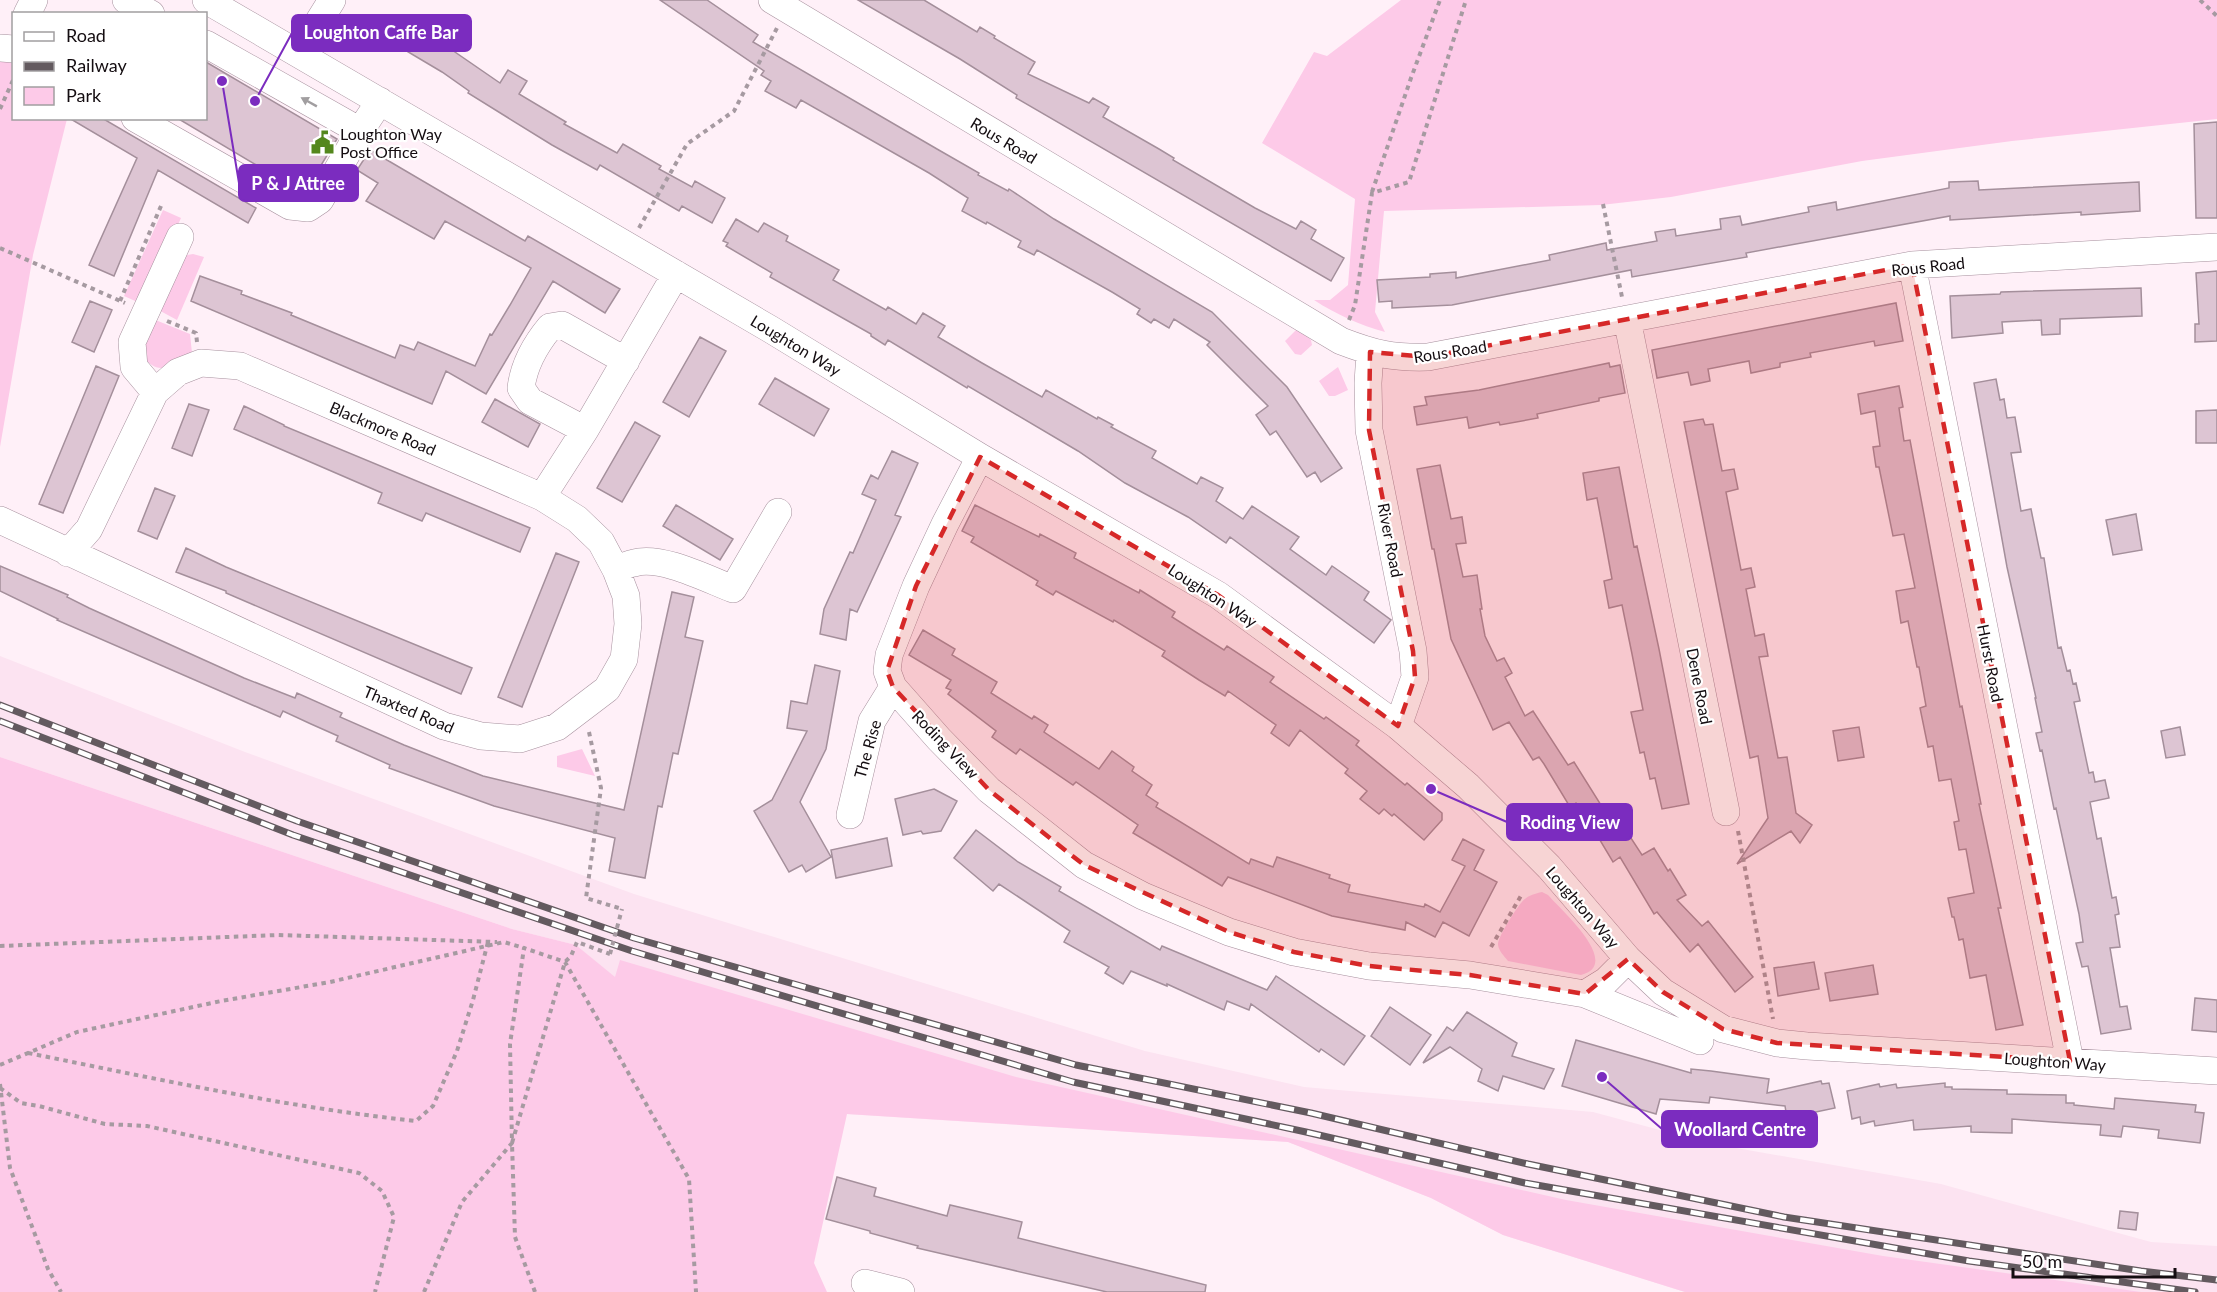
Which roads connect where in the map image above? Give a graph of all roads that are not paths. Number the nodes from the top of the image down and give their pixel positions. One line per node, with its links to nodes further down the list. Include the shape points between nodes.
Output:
1 (126, 0): 5 (street)
2 (206, 0): 7 (street, Loughton Way)
3 (332, 0): 7 (street)
4 (778, 4): 16 (street, Rous Road, via 1341,341)
5 (147, 12)
6 (207, 45): 10 (street, one-way to 6)
7 (299, 53): 8 (street, Loughton Way)
8 (380, 100): 10 (street); 14 (street, Loughton Way)
9 (139, 120): 10 (street, via 290,206 308,208 320,200)
10 (360, 131)
11 (180, 237): 18 (street, via 132,342 134,367)
12 (2217, 247): 13 (street, Rous Road)
13 (1912, 265): 15 (street, Rous Road); 33 (street, Hurst Road)
14 (676, 274): 17 (street); 20 (street, Loughton Way)
15 (1627, 319): 16 (street, Rous Road, via 1428,357 1399,358); 28 (street, Dene Road)
16 (1370, 352): 27 (street, River Road, via 1369,430 1415,677)
17 (626, 361): 19 (street); 19 (street, via 562,325 550,327 536,345 521,388 530,400)
18 (155, 392): 21 (street, Blackmore Road, via 178,372 201,363 240,366); 24 (street, Blackmore Road, via 88,529)
19 (585, 430): 21 (street)
20 (980, 456): 26 (street, via 916,586 889,655 887,671); 27 (street, Loughton Way, via 1218,595)
21 (542, 497): 25 (street, Thaxted Road, via 577,519 601,542)
22 (778, 512): 25 (street, via 733,589 652,562 635,562)
23 (0, 520): 24 (street, Thaxted Road)
24 (68, 553): 25 (street, Thaxted Road, via 444,726 481,736 520,739 557,727 607,689 624,659 628,624 626,596)
25 (616, 570)
26 (893, 687): 29 (street, The Rise, via 872,721); 31 (street, Roding View, via 989,790 1084,865 1143,896 1228,932 1294,952 1369,966 1470,975)
27 (1398, 726): 30 (street, Loughton Way, via 1522,839)
28 (1726, 812)
29 (850, 815)
30 (1628, 959): 31 (street); 33 (street, Loughton Way, via 1663,992 1723,1029 1777,1043)
31 (1586, 994): 32 (street, Roding View)
32 (1700, 1041)
33 (2070, 1061): 34 (street, Loughton Way)
34 (2217, 1071)
35 (865, 1283): 36 (street)
36 (901, 1292)

